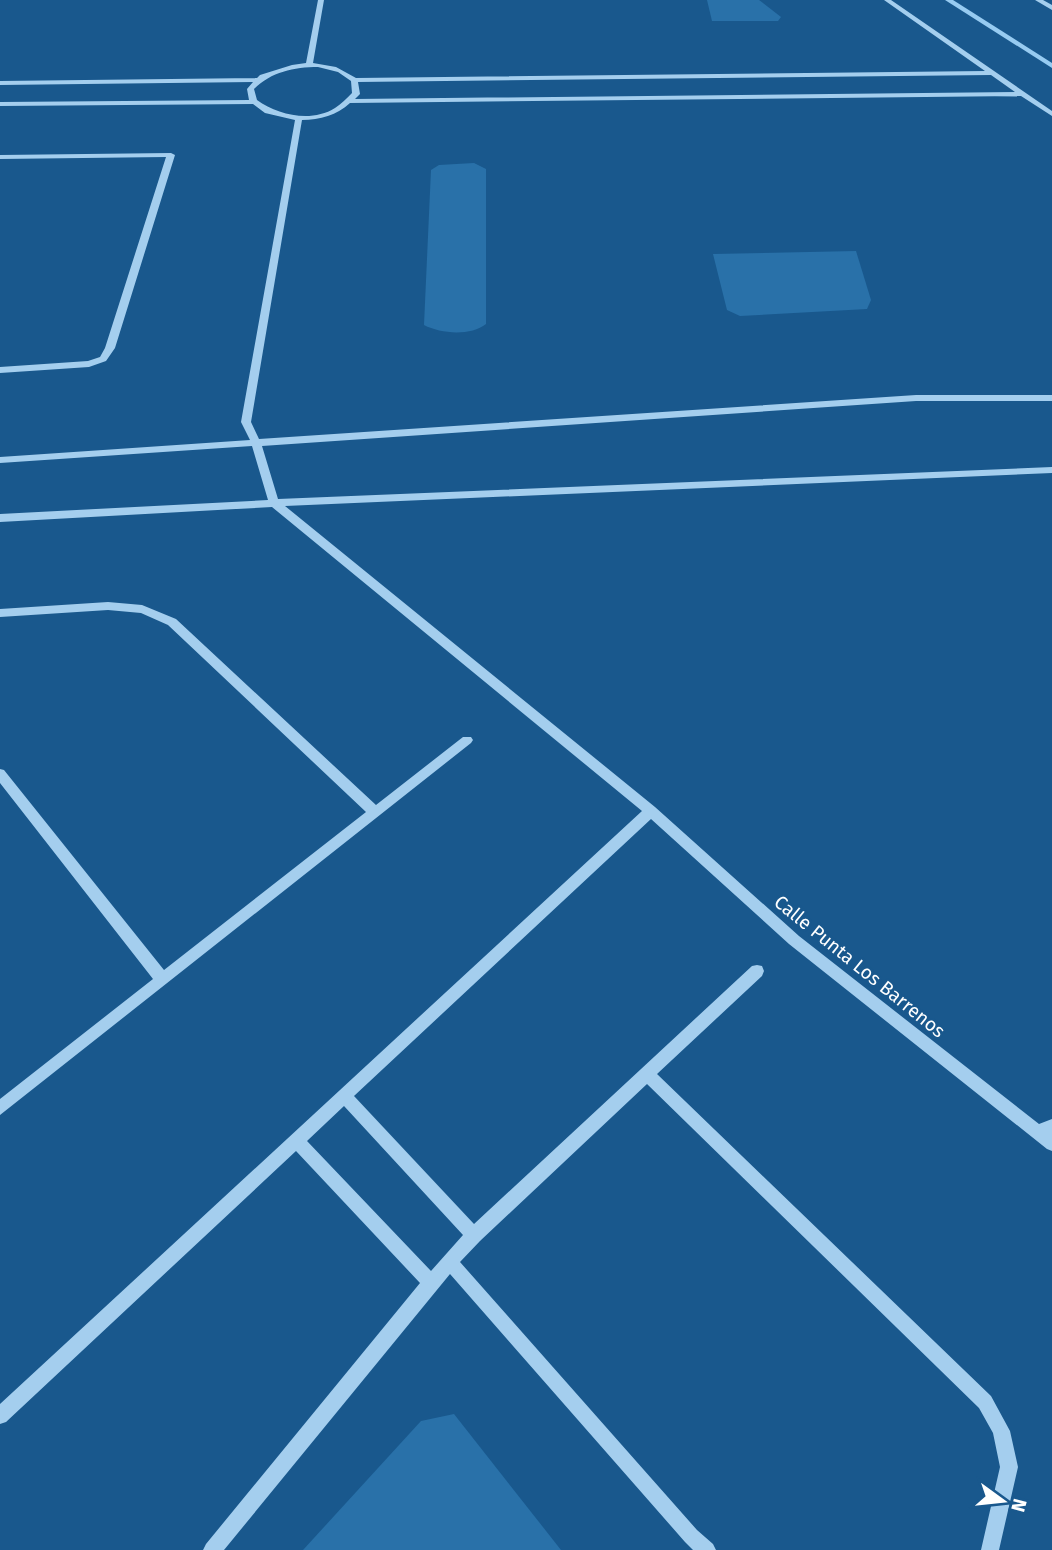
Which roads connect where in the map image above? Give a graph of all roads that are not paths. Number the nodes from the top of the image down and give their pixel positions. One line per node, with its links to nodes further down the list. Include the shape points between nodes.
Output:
1 (321, 0): 5 (street)
2 (887, 0): 6 (street)
3 (1038, 0): 4 (street)
4 (1052, 8)
5 (309, 65): 7 (street, via 280,69); 8 (street, via 337,69)
6 (992, 73): 8 (street); 10 (street)
7 (257, 80): 9 (street); 12 (street, via 251,87)
8 (354, 80): 11 (street, via 356,94)
9 (0, 83)
10 (1023, 94): 11 (street); 14 (street)
11 (351, 101): 15 (street, via 330,113)
12 (252, 102): 13 (street); 15 (street, via 270,114)
13 (0, 104)
14 (1052, 114)
15 (299, 118): 19 (street, via 246,422)
16 (0, 156): 17 (street, via 171,155 103,359 89,365)
17 (0, 370)
18 (1052, 398): 19 (street, via 916,398)
19 (256, 442): 20 (street); 22 (street)
20 (0, 460)
21 (1052, 470): 22 (street)
22 (274, 503): 23 (street); 27 (street, Calle Punta Los Barrenos)
23 (0, 518)
24 (0, 613): 28 (street, via 108,606 142,609 172,622)
25 (467, 740): 28 (street)
26 (0, 774): 30 (street)
27 (651, 811): 32 (street); 34 (street, Calle Punta Los Barrenos, via 794,940)
28 (375, 813): 30 (street)
29 (757, 971): 31 (street)
30 (163, 980): 33 (street)
31 (647, 1074): 37 (street); 43 (street, via 985,1402 1001,1431 1009,1467)
32 (344, 1096): 35 (street); 37 (street)
33 (0, 1108)
34 (1045, 1129): 36 (street, Calle Punta Los Barrenos)
35 (297, 1141): 39 (street); 40 (street)
36 (1052, 1144)
37 (474, 1235): 38 (street)
38 (450, 1262): 39 (street); 42 (street)
39 (431, 1283): 41 (street)
40 (0, 1416)
41 (212, 1550)
42 (707, 1550)
43 (990, 1550)

